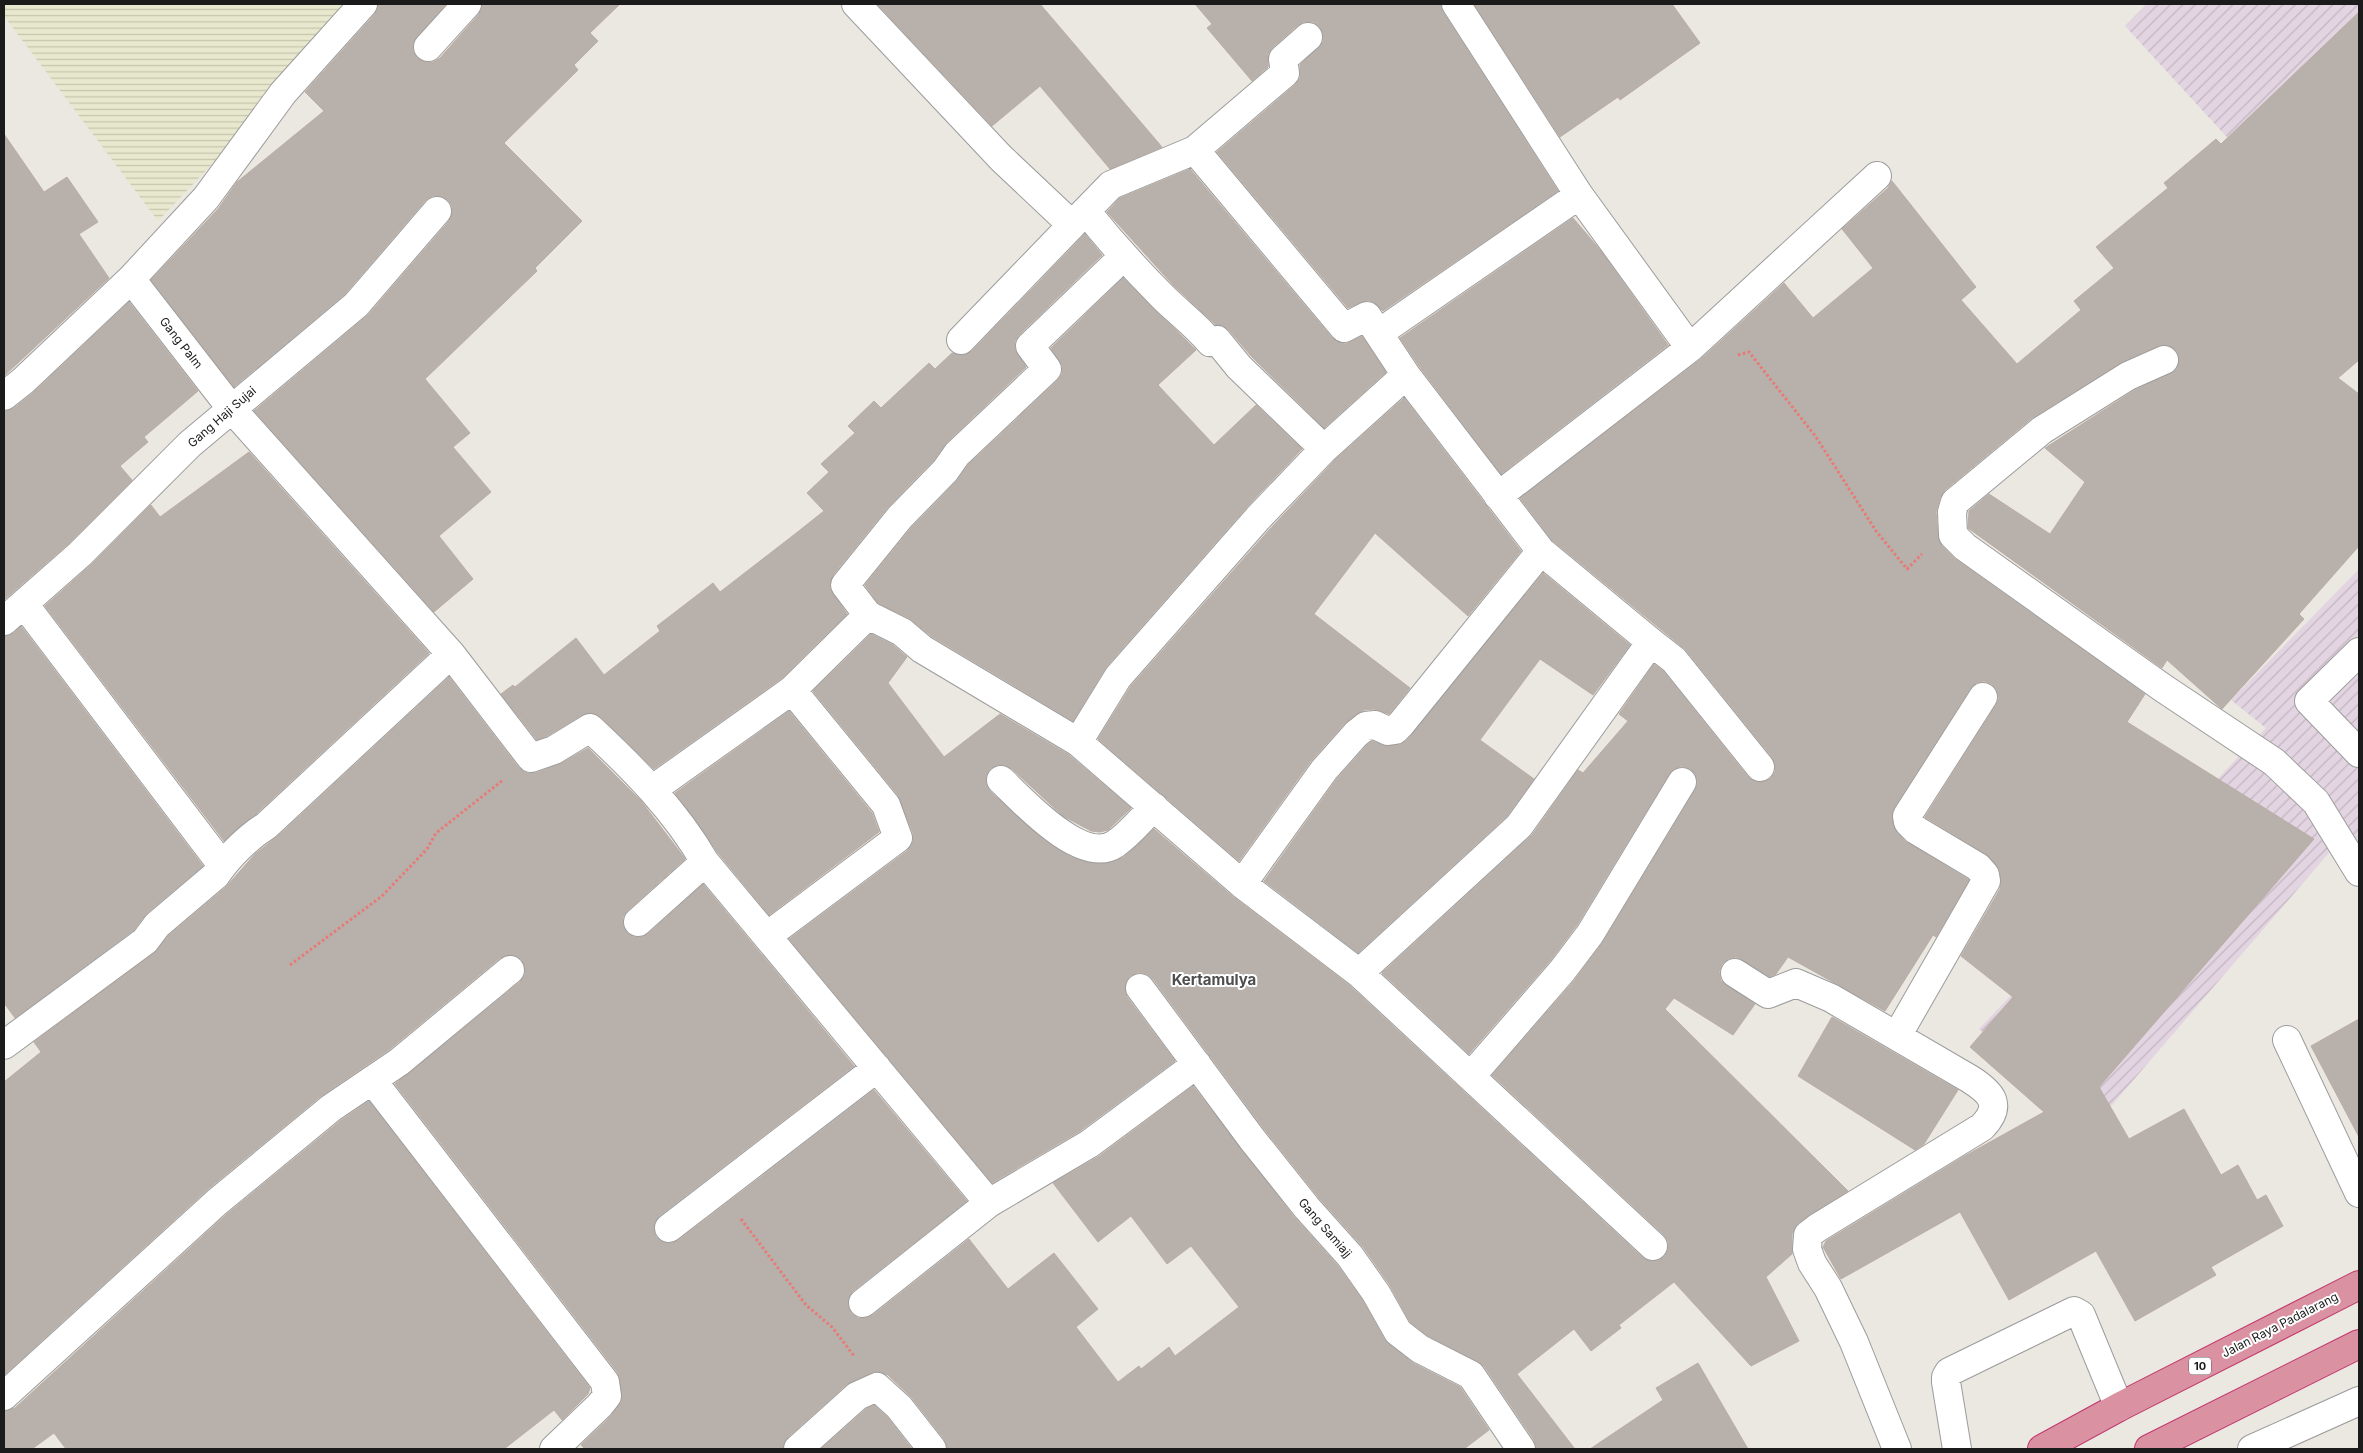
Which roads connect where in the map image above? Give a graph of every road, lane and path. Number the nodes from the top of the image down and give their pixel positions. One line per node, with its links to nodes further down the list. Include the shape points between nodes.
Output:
1 (363, 4): 13 (street, via 283,93 206,198)
2 (466, 4): 6 (street)
3 (856, 4): 11 (street, via 1001,158)
4 (1456, 4): 9 (street)
5 (1308, 37): 7 (street, via 1283,59 1284,73)
6 (428, 47)
7 (1196, 150): 11 (street, via 1111,185); 14 (street, via 1344,328 1367,316)
8 (1878, 176): 16 (street)
9 (1579, 195): 14 (street); 16 (street)
10 (437, 211): 20 (street, Gang Haji Sujai, via 356,305)
11 (1079, 218): 12 (street); 15 (street)
12 (1123, 257): 21 (street, via 1210,342 1217,340); 26 (street, via 1030,346 1048,369 957,454 844,585)
13 (131, 279): 19 (street); 20 (street, Gang Palm)
14 (1379, 333): 18 (street)
15 (961, 340)
16 (1694, 345): 22 (street); 23 (path, via 1720,361 1749,352 1816,437 1876,531 1907,569 1938,538)
17 (2164, 360): 23 (street, via 2128,376 2042,430 1955,502)
18 (1406, 375): 21 (street); 22 (street)
19 (4, 396)
20 (231, 408): 25 (street, Gang Haji Sujai); 29 (street, Gang Palm)
21 (1324, 450): 32 (street, via 1258,518 1118,677)
22 (1498, 496): 24 (street)
23 (1953, 535): 42 (street, via 1965,547 2131,666 2274,762 2316,802)
24 (1541, 551): 27 (street); 43 (street, via 1395,730 1388,732 1375,725 1366,726 1356,734 1324,770)
25 (14, 613): 41 (street)
26 (868, 614): 30 (street); 32 (street, via 902,632 922,650)
27 (1651, 642): 35 (street, via 1674,660); 48 (street, via 1519,826)
28 (2359, 652): 33 (street, via 2309,700)
29 (451, 654): 34 (street, Gang Palm); 41 (street)
30 (792, 690): 38 (street); 45 (street, via 886,805 898,838)
31 (1983, 697): 51 (street, via 1907,816 1916,830 1978,867 1986,881)
32 (1078, 742): 39 (street)
33 (2359, 753)
34 (531, 758): 38 (street, via 554,750 590,728); 46 (path, via 436,833 427,849 382,896)
35 (1760, 767)
36 (1001, 780): 39 (street, via 1066,838 1098,848 1115,844)
37 (1682, 782): 56 (street, via 1590,934)
38 (653, 789): 40 (street)
39 (1154, 807): 43 (street)
40 (705, 862): 44 (street); 45 (street)
41 (222, 865): 53 (street, via 216,875 157,925 145,941)
42 (2359, 872)
43 (1242, 884): 48 (street)
44 (638, 922)
45 (767, 936): 55 (street)
46 (290, 965)
47 (510, 970): 57 (street, via 399,1062)
48 (1359, 973): 56 (street)
49 (1736, 973): 51 (street, via 1768,994 1796,982)
50 (1140, 988): 54 (street, Gang Samiajj)
51 (1897, 1036): 74 (street, via 1988,1091 1994,1104 1991,1118 1982,1127 1808,1235 1807,1249 1812,1263 1854,1342)
52 (2287, 1040): 59 (street)
53 (4, 1045)
54 (1197, 1064): 60 (street, via 1089,1144); 73 (street, Gang Samiajj, via 1306,1208 1350,1256 1398,1332 1420,1349 1471,1375)
55 (877, 1068): 58 (street); 60 (street)
56 (1471, 1076): 62 (street)
57 (372, 1080): 67 (street, via 331,1108 217,1202); 70 (street, via 605,1382 607,1396)
58 (717, 1191): 61 (street); 66 (path, via 806,1305 832,1327)
59 (2359, 1193)
60 (989, 1203): 64 (street)
61 (669, 1228)
62 (1653, 1246)
63 (2359, 1285): 69 (highway, Jalan Raya Padalarang / 10)
64 (863, 1303)
65 (2359, 1344): 77 (highway)
66 (877, 1386): 71 (street, via 857,1396); 72 (street, via 899,1407)
67 (4, 1396)
68 (2359, 1401): 78 (street)
69 (2119, 1407): 75 (street, via 2081,1315 2074,1311 1949,1372 1946,1382); 76 (highway, Jalan Raya Padalarang / 10)
70 (554, 1449)
71 (798, 1449)
72 (932, 1449)
73 (1522, 1449)
74 (1897, 1449)
75 (1958, 1449)
76 (2042, 1449)
77 (2149, 1449)
78 (2252, 1449)

